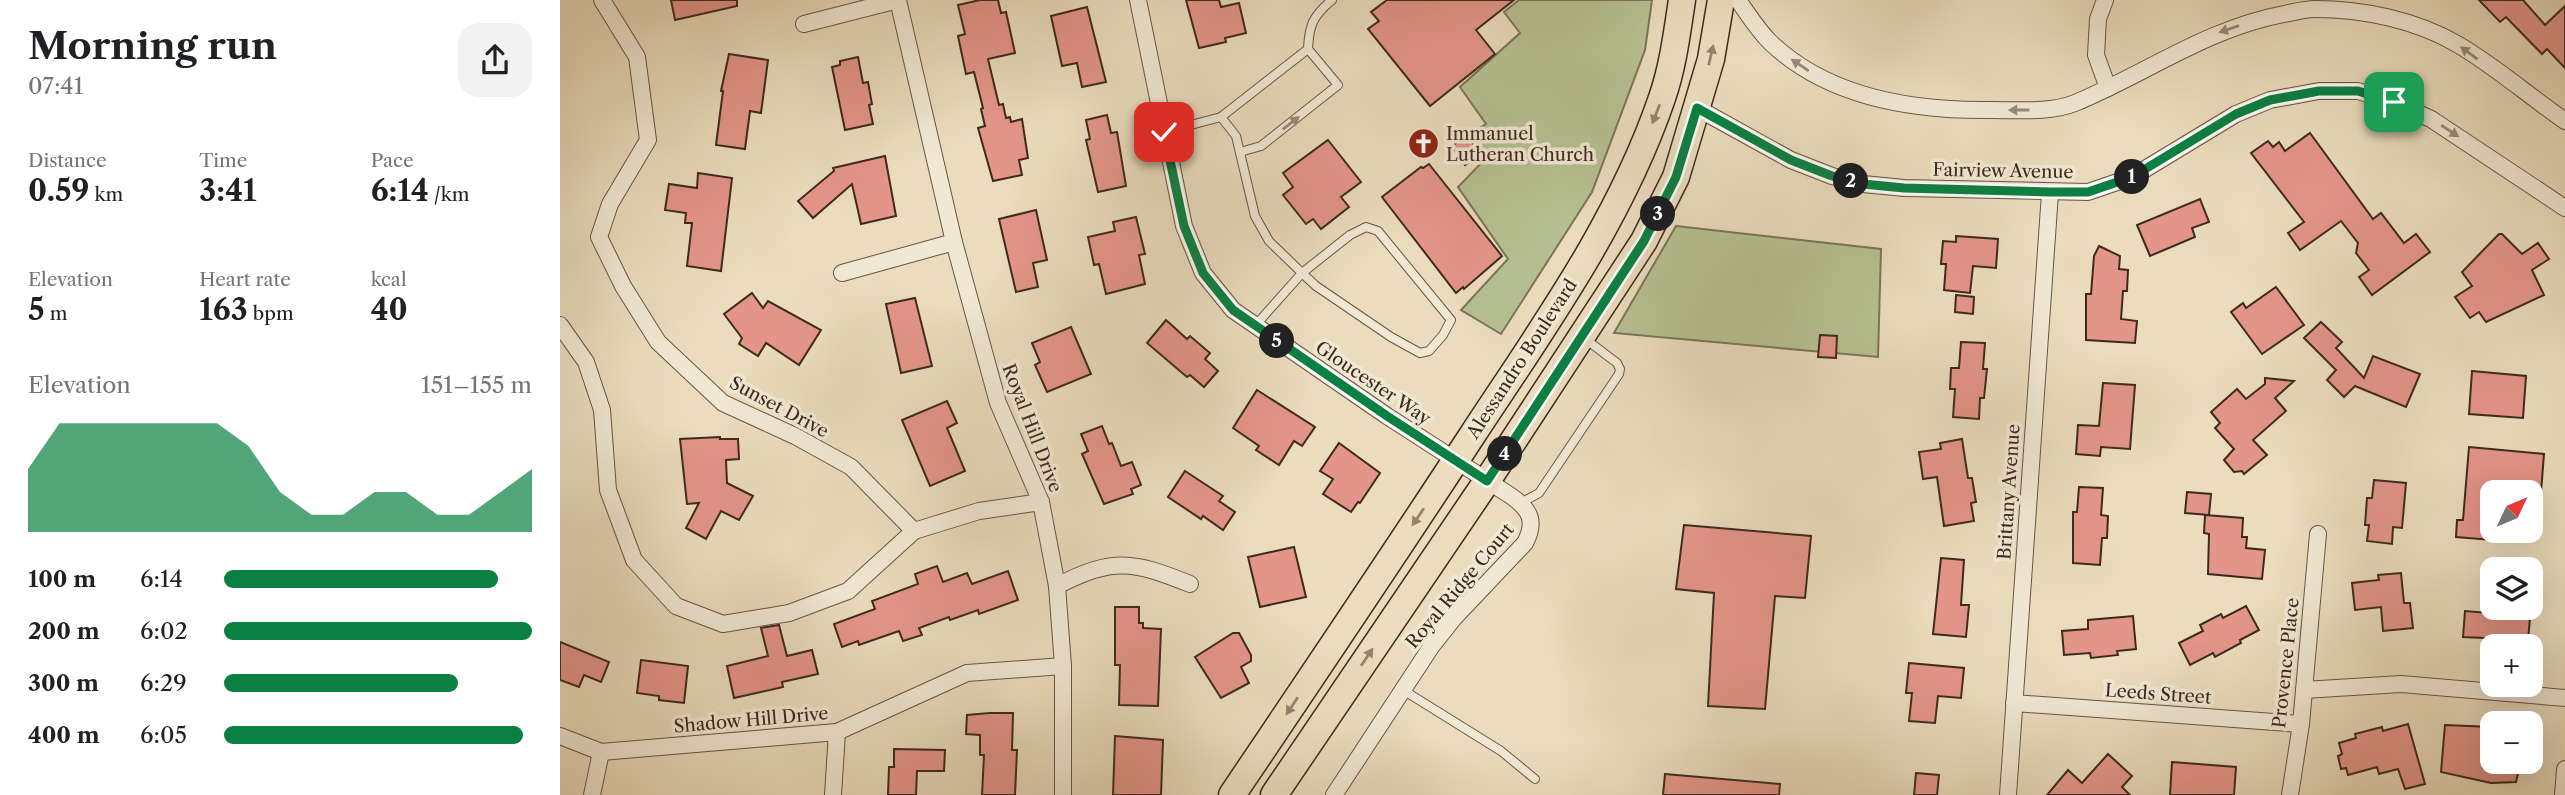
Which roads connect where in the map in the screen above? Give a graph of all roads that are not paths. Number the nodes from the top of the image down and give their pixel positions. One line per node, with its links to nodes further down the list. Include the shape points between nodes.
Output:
1 (602, 0): 30 (street, Sunset Drive, via 637,57 648,140 610,204 599,237 623,286 658,342 723,403 851,467)
2 (898, 0): 10 (street); 20 (street, Royal Hill Drive)
3 (1138, 0): 16 (street, Gloucester Way)
4 (1332, 0): 11 (lane, via 1318,12 1309,31)
5 (1682, 0): 26 (main road, Alessandro Boulevard, one-way to 26, via 1674,55 1632,176 1595,247)
6 (1697, 0): 13 (main road, via 1684,78 1685,92)
7 (1721, 0): 13 (main road, one-way to 7)
8 (1738, 0): 12 (street, one-way to 8, via 2072,105 2033,110 1904,106 1858,93 1802,68 1770,42)
9 (2105, 0): 12 (street, via 2095,55)
10 (804, 24)
11 (1308, 50): 14 (lane); 17 (lane, one-way to 11, via 1261,146 1338,85)
12 (2108, 88): 15 (street, one-way to 12, via 2438,35 2382,15 2313,9 2263,18 2212,35)
13 (1697, 108): 18 (street, Fairview Avenue, via 1791,160 1863,184); 25 (main road, via 1663,206)
14 (1221, 117): 16 (lane); 17 (lane, via 1236,136)
15 (2565, 121)
16 (1164, 132): 24 (street, Gloucester Way, via 1184,226 1203,273 1233,310)
17 (1240, 152): 22 (lane, via 1255,216 1269,241)
18 (2050, 192): 19 (street, Fairview Avenue, one-way to 19, via 2088,192 2132,177 2236,114 2270,100 2319,91 2358,91 2431,119); 38 (street, Brittany Avenue)
19 (2565, 208)
20 (954, 242): 21 (street); 28 (street, Royal Hill Drive, via 998,403)
21 (842, 273)
22 (1302, 273): 22 (lane, via 1420,353 1429,351 1451,320 1378,231 1366,227 1350,234); 24 (lane)
23 (560, 326): 30 (street, via 586,362 602,410 608,490 634,560 676,606 723,624 789,613 848,591)
24 (1255, 326): 26 (street, Gloucester Way)
25 (1582, 336): 27 (main road); 29 (lane, via 1618,363 1619,374 1539,493)
26 (1456, 461): 27 (street, Gloucester Way); 48 (main road, Alessandro Boulevard, one-way to 48)
27 (1487, 481): 29 (street, Royal Ridge Court); 49 (main road, one-way to 27)
28 (1041, 502): 30 (street, via 979,511); 33 (street, Royal Hill Drive)
29 (1521, 503): 35 (street, Royal Ridge Court, via 1532,530 1525,543 1454,618)
30 (914, 531)
31 (2318, 534): 36 (street, Provence Place)
32 (1190, 584): 33 (street, via 1150,567 1117,564)
33 (1057, 586): 34 (street, Royal Hill Drive)
34 (1063, 666): 40 (street, Shadow Hill Drive, via 967,673); 47 (street, Royal Hill Drive)
35 (1403, 690): 44 (lane, via 1501,751); 50 (street, Royal Ridge Court)
36 (2304, 690): 37 (street, via 2402,684); 39 (street, Provence Place)
37 (2565, 698)
38 (2014, 703): 39 (street, Leeds Street); 51 (street, Brittany Avenue)
39 (2301, 724): 52 (street, Provence Place)
40 (837, 732): 42 (street, Shadow Hill Drive); 46 (street)
41 (560, 736): 42 (street, Shadow Hill Drive)
42 (601, 752): 45 (street)
43 (2565, 769): 53 (street)
44 (1535, 779)
45 (592, 795)
46 (833, 795)
47 (1063, 795)
48 (1232, 795)
49 (1274, 795)
50 (1334, 795)
51 (2008, 795)
52 (2290, 795)
53 (2563, 795)

